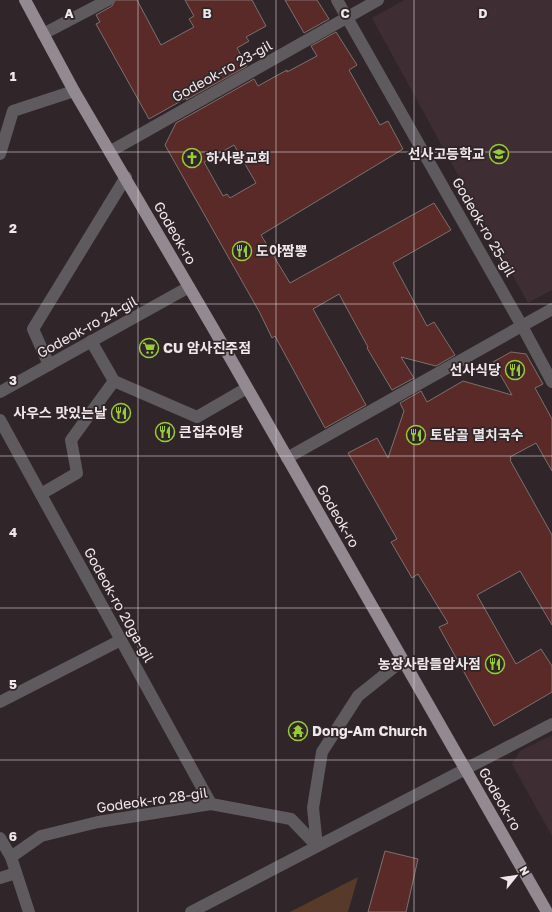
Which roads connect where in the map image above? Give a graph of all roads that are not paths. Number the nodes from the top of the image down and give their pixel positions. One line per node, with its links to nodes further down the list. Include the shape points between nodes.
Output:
1 (25, 0): 6 (main road, Godeok-ro)
2 (108, 0): 6 (street)
3 (337, 0): 5 (street)
4 (378, 0): 5 (street, Godeok-ro 23-gil)
5 (348, 17): 8 (street, Godeok-ro 23-gil); 13 (street, Godeok-ro 25-gil)
6 (43, 34): 7 (main road, Godeok-ro)
7 (74, 91): 8 (main road, Godeok-ro); 9 (street, via 13,111)
8 (111, 151): 10 (main road, Godeok-ro)
9 (0, 154)
10 (126, 177): 11 (main road, Godeok-ro); 15 (street, via 33,329)
11 (189, 287): 14 (street, Godeok-ro 24-gil); 18 (main road, Godeok-ro)
12 (552, 309): 13 (street)
13 (522, 326): 17 (street, Godeok-ro 25-gil); 21 (street)
14 (91, 341): 15 (street, Godeok-ro 24-gil); 16 (street)
15 (49, 365): 19 (street, Godeok-ro 24-gil)
16 (114, 381): 18 (street, via 197,417); 22 (street, via 71,440 78,473)
17 (552, 382)
18 (247, 388): 21 (main road, Godeok-ro)
19 (0, 392)
20 (0, 420): 22 (street, Godeok-ro 20ga-gil)
21 (287, 458): 24 (main road, Godeok-ro)
22 (41, 494): 23 (street, Godeok-ro 20ga-gil)
23 (121, 640): 25 (street); 28 (street, Godeok-ro 20ga-gil)
24 (403, 660): 27 (main road, Godeok-ro); 30 (street, via 358,696 322,752 313,808)
25 (0, 702)
26 (552, 724): 27 (street)
27 (465, 769): 30 (street); 36 (main road, Godeok-ro)
28 (211, 804): 30 (street, Godeok-ro 28-gil, via 291,819); 31 (street, Godeok-ro 28-gil, via 98,822 41,836)
29 (0, 838): 31 (street)
30 (317, 846): 35 (street)
31 (11, 857): 32 (street)
32 (16, 873): 33 (street); 34 (street)
33 (0, 878)
34 (29, 912)
35 (191, 912)
36 (547, 912)

